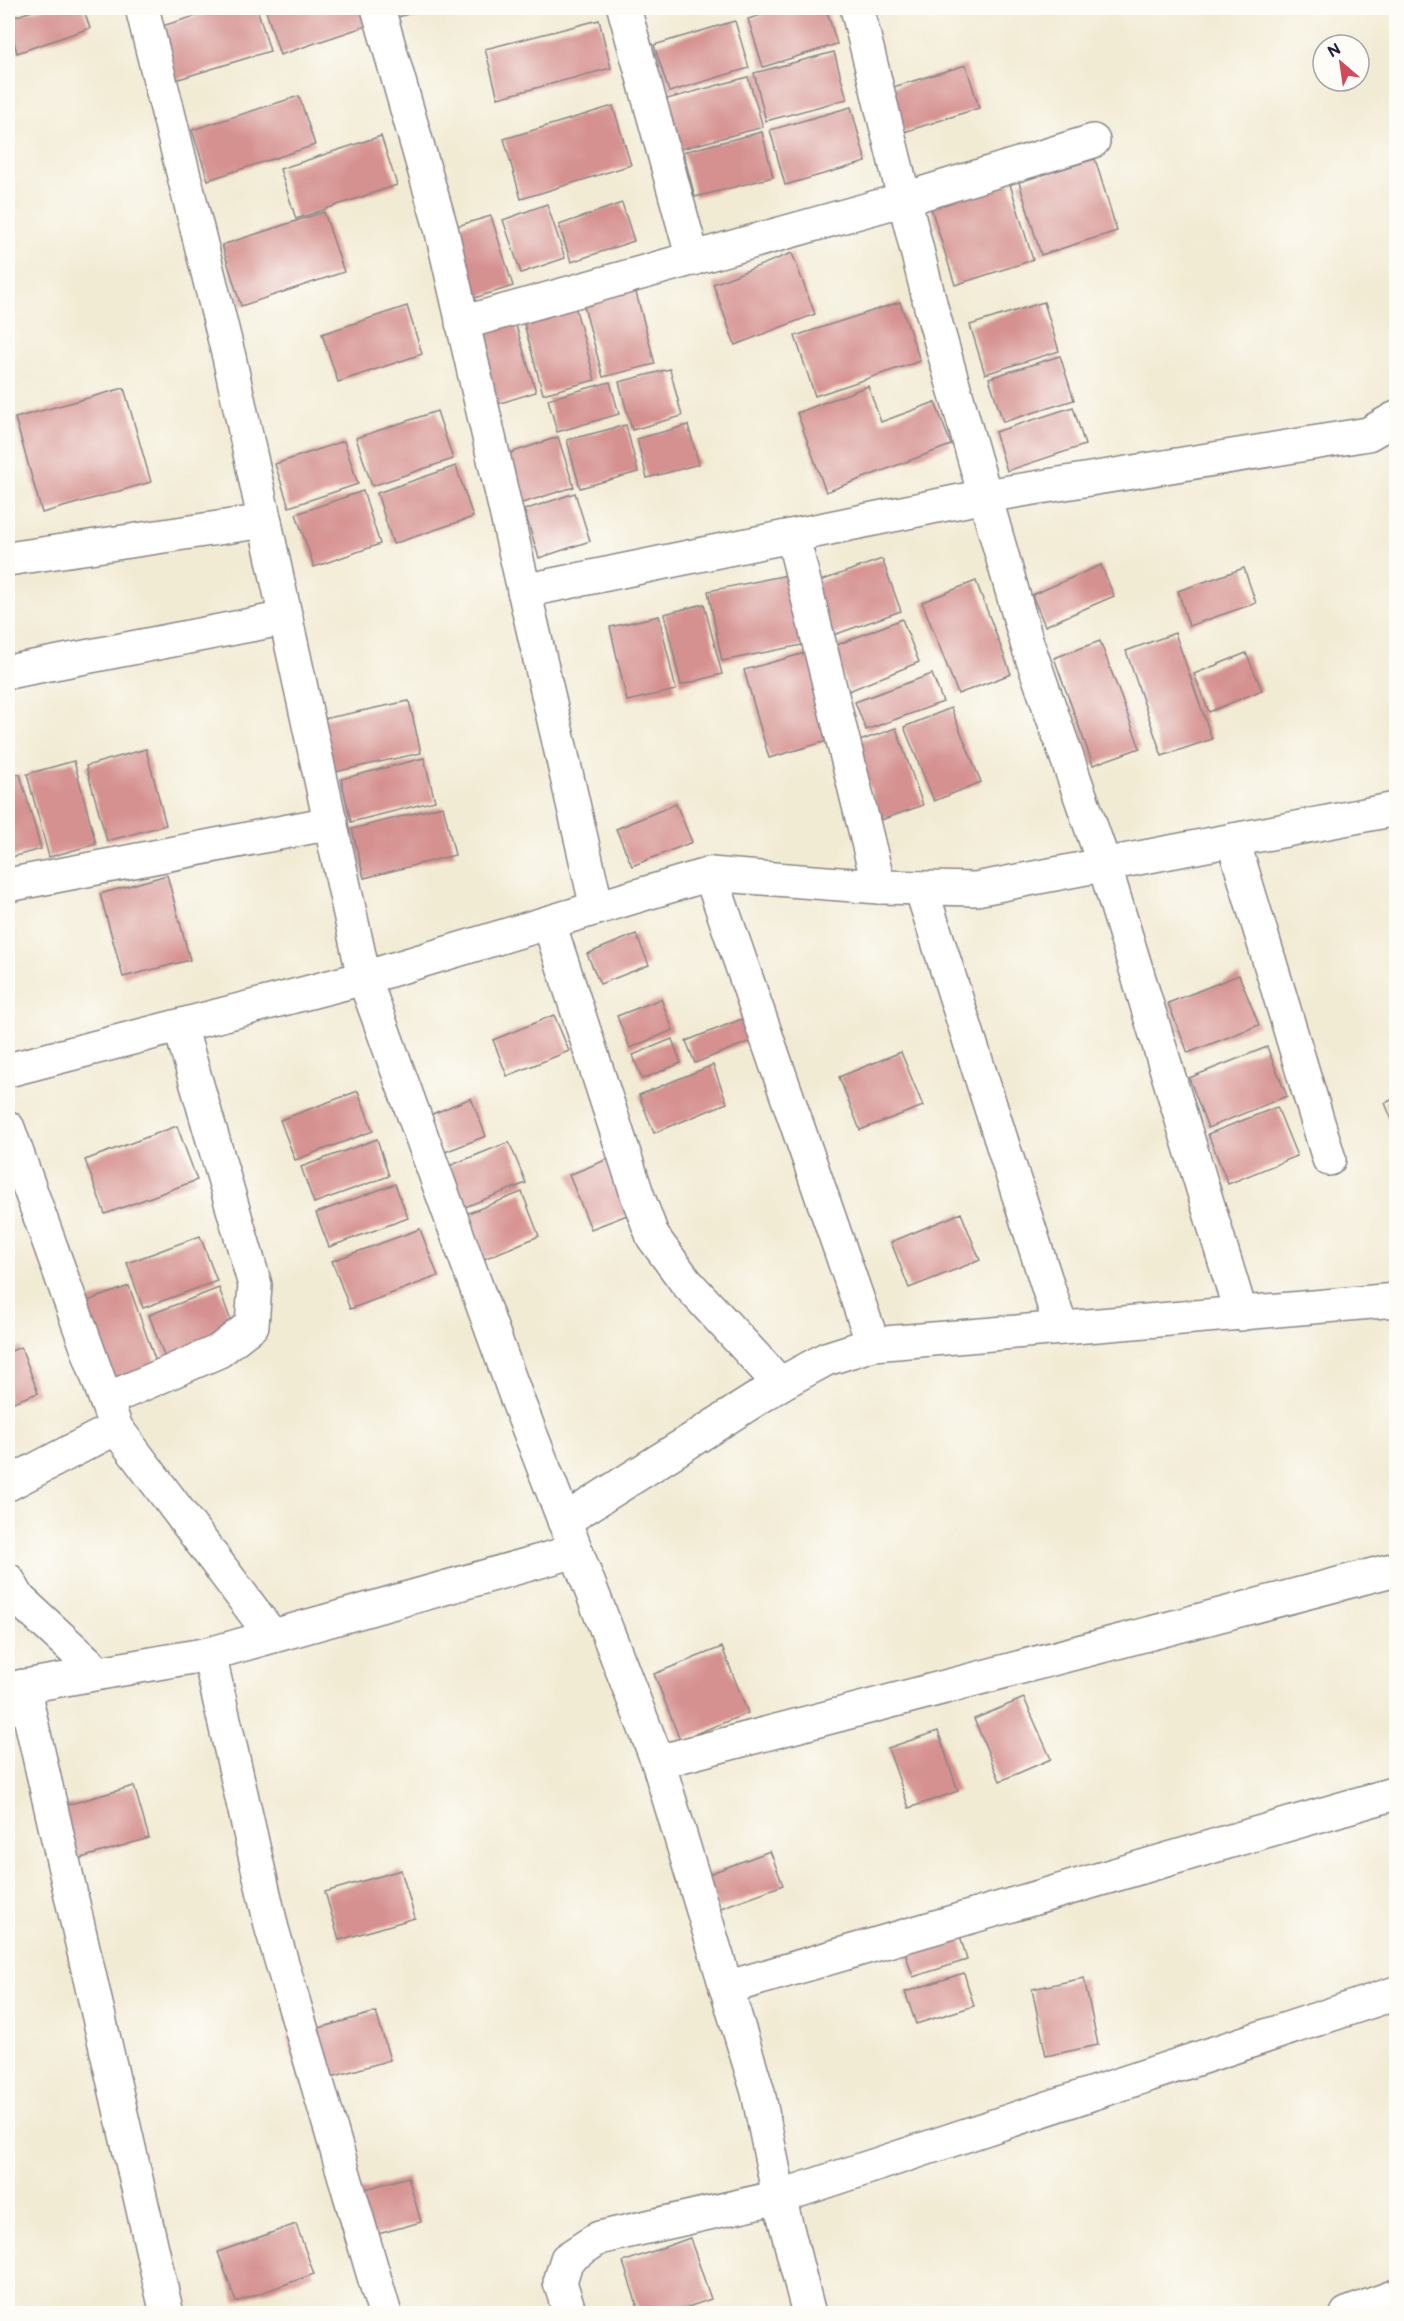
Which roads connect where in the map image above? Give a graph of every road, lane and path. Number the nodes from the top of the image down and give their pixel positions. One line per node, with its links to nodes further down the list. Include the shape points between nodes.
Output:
1 (142, 8): 11 (street, via 229,357)
2 (378, 8): 8 (street, via 441,228)
3 (624, 8): 7 (street)
4 (856, 8): 6 (street)
5 (1093, 141): 6 (street)
6 (905, 199): 7 (street); 10 (street)
7 (693, 259): 8 (street)
8 (462, 322): 14 (street)
9 (1396, 418): 10 (street, via 1368,434)
10 (985, 496): 12 (street); 20 (street, via 1027,643)
11 (265, 521): 13 (street); 15 (street)
12 (793, 537): 14 (street); 23 (street)
13 (8, 559)
14 (524, 591): 25 (street)
15 (286, 618): 16 (street); 18 (street)
16 (8, 672)
17 (1396, 809): 19 (street)
18 (331, 823): 22 (street); 27 (street)
19 (1233, 840): 20 (street); 31 (street)
20 (1104, 864): 24 (street, via 976,889); 33 (street)
21 (710, 874): 23 (street); 25 (street); 35 (street)
22 (8, 885)
23 (879, 887): 24 (street)
24 (921, 888): 34 (street)
25 (597, 908): 26 (street)
26 (549, 922): 27 (street); 36 (street, via 653,1237 686,1282)
27 (364, 978): 28 (street); 39 (street)
28 (180, 1026): 29 (street); 37 (street, via 255,1285 252,1325 219,1352)
29 (8, 1070)
30 (8, 1128): 37 (street)
31 (1329, 1159)
32 (1396, 1300): 33 (street)
33 (1241, 1314): 34 (street)
34 (1061, 1328): 35 (street)
35 (873, 1344): 36 (street, via 826,1359)
36 (780, 1384): 39 (street)
37 (111, 1414): 38 (street); 43 (street)
38 (8, 1484)
39 (564, 1521): 40 (street)
40 (576, 1551): 43 (street); 47 (street)
41 (1396, 1569): 47 (street)
42 (8, 1580): 45 (street, via 20,1599)
43 (272, 1636): 44 (street)
44 (209, 1654): 45 (street); 54 (street, via 272,1929)
45 (99, 1673): 46 (street)
46 (15, 1688): 53 (street)
47 (658, 1762): 49 (street)
48 (1396, 1792): 49 (street)
49 (726, 1988): 51 (street, via 758,2092)
50 (1396, 1993): 51 (street)
51 (779, 2197): 55 (street, via 599,2238 567,2259 560,2282); 56 (street)
52 (1396, 2296): 57 (street)
53 (167, 2313)
54 (385, 2313)
55 (570, 2313)
56 (809, 2313)
57 (1347, 2313)

